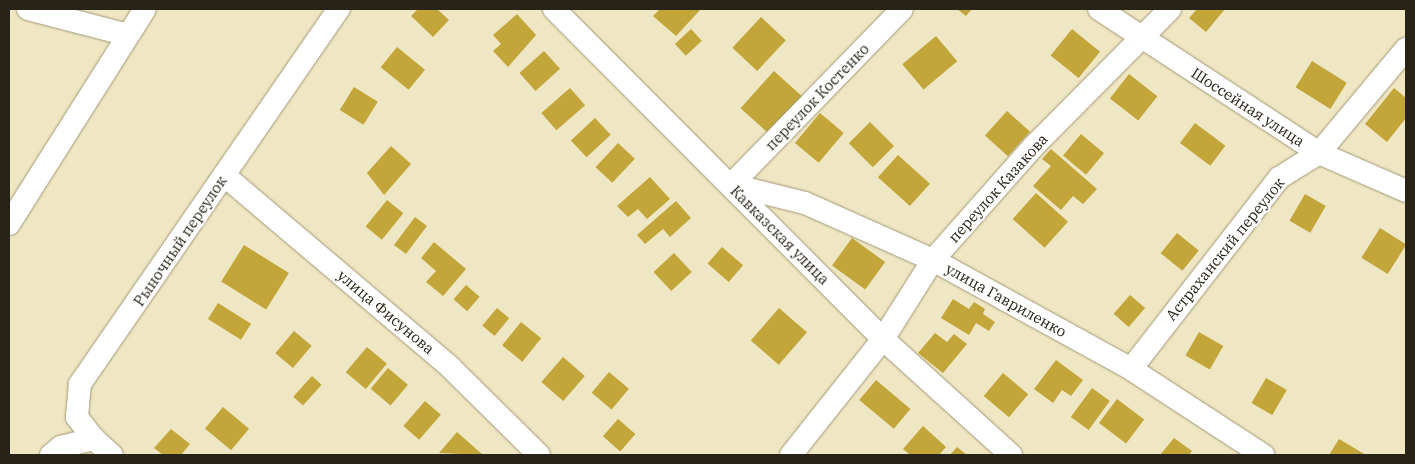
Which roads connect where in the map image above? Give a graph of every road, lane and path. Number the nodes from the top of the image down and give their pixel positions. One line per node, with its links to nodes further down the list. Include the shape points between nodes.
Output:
1 (28, 9): 8 (street)
2 (145, 9): 8 (street)
3 (339, 9): 12 (street, Рыночный переулок)
4 (554, 9): 13 (street, Кавказская улица)
5 (902, 9): 13 (street, переулок Костенко)
6 (1099, 9): 9 (street, Шоссейная улица)
7 (1170, 9): 9 (street, переулок Казакова)
8 (124, 34): 15 (street, via 72,128)
9 (1139, 37): 11 (street, Шоссейная улица); 16 (street, переулок Казакова)
10 (1406, 49): 11 (street, Астраханский переулок)
11 (1319, 153): 14 (street, Шоссейная улица); 18 (street, Астраханский переулок, via 1278,178)
12 (225, 176): 19 (street, Рыночный переулок, via 80,384 77,416); 22 (street, улица Фисунова, via 450,367)
13 (731, 184): 16 (street, улица Гавриленко, via 805,203); 17 (street, Кавказская улица)
14 (1406, 190)
15 (9, 224)
16 (933, 260): 17 (street, переулок Казакова); 18 (street, улица Гавриленко)
17 (883, 339): 23 (street, переулок Казакова); 24 (street, Кавказская улица)
18 (1131, 369): 25 (street, улица Гавриленко)
19 (94, 439): 20 (street, via 61,448); 21 (street, Рыночный переулок)
20 (51, 455)
21 (112, 455)
22 (539, 455)
23 (791, 455)
24 (1012, 455)
25 (1263, 455)

